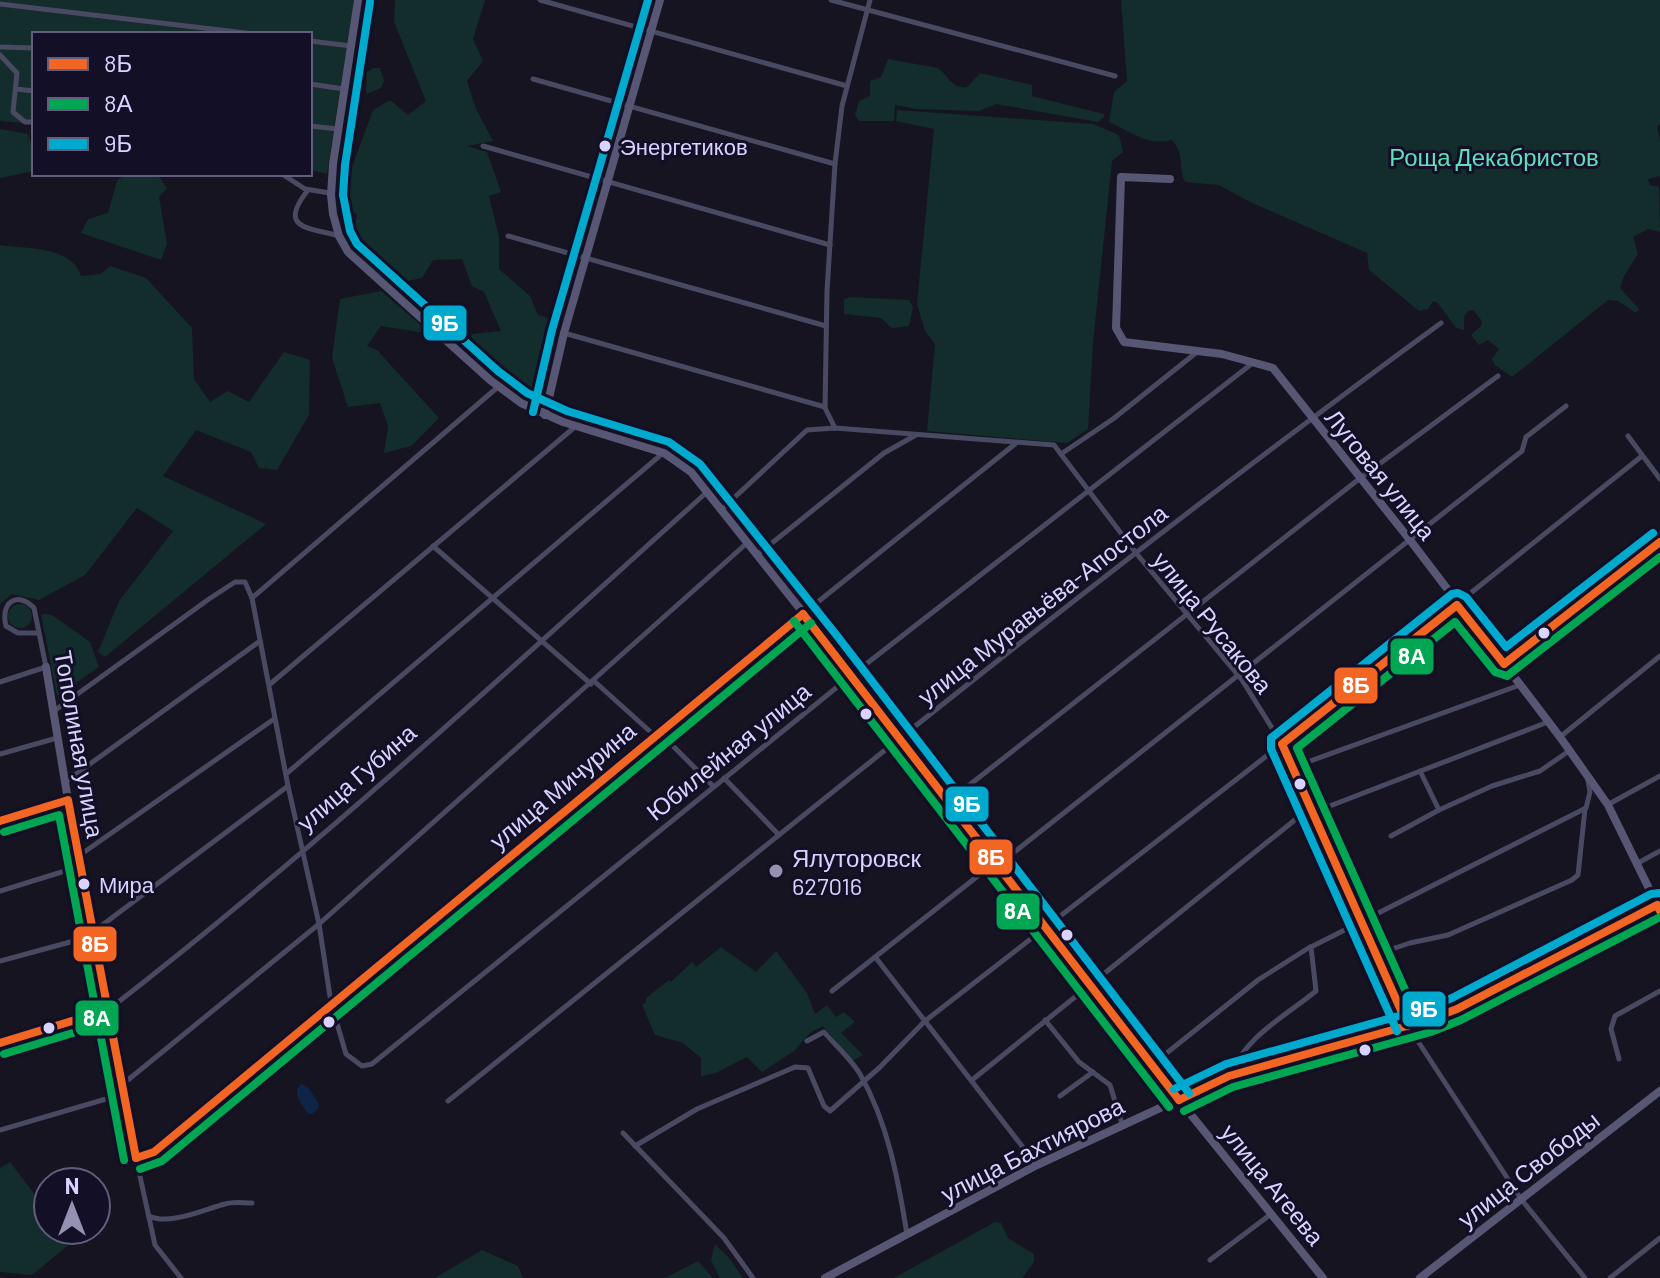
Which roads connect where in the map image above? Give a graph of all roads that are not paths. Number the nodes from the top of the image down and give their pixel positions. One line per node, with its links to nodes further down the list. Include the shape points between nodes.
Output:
1 (358, 0): 11 (street, улица Агеева)
2 (540, 0): 9 (street)
3 (660, 0): 9 (street)
4 (831, 0): 7 (street)
5 (870, 0): 7 (street)
6 (0, 4): 8 (street)
7 (867, 10): 15 (street); 18 (street)
8 (237, 32)
9 (651, 32): 18 (street); 22 (street)
10 (312, 41): 11 (street)
11 (351, 46): 20 (street, улица Агеева)
12 (0, 47): 13 (street)
13 (32, 48)
14 (0, 55): 19 (street, via 17,73)
15 (1115, 76)
16 (533, 79): 22 (street)
17 (312, 84): 20 (street)
18 (847, 86): 27 (street)
19 (16, 89): 21 (street); 23 (street, via 13,112)
20 (344, 89): 25 (street, улица Агеева)
21 (32, 91)
22 (630, 106): 27 (street); 30 (street)
23 (32, 122)
24 (312, 126): 25 (street)
25 (338, 129): 32 (street, улица Агеева)
26 (483, 146): 30 (street)
27 (835, 164): 35 (street)
28 (285, 176): 31 (street)
29 (1170, 179): 40 (street, Луговая улица, via 1121,177 1116,328 1124,342)
30 (609, 181): 35 (street); 36 (street)
31 (308, 190): 32 (street); 33 (street, via 296,206 297,224)
32 (331, 193): 33 (street, улица Агеева)
33 (339, 236): 43 (street, улица Агеева, via 362,266)
34 (508, 236): 36 (street)
35 (830, 245): 38 (street)
36 (587, 258): 38 (street); 39 (street)
37 (1441, 323): 47 (street, улица Муравьёва-Апостола)
38 (827, 326): 45 (street)
39 (564, 333): 45 (street); 46 (street)
40 (1197, 352): 41 (street, Луговая улица); 54 (street)
41 (1255, 361): 47 (street, Луговая улица, via 1273,368); 59 (street, Юбилейная улица)
42 (1498, 376): 56 (street)
43 (499, 386): 46 (street, улица Агеева); 67 (street)
44 (1566, 406): 61 (street, via 1526,437 1522,451)
45 (825, 408): 49 (street)
46 (545, 415): 48 (street, улица Агеева)
47 (1311, 418): 56 (street, Луговая улица); 65 (street, улица Муравьёва-Апостола)
48 (576, 426): 53 (street, улица Агеева); 64 (street)
49 (835, 428): 50 (street); 60 (street, via 807,430)
50 (916, 435): 52 (street); 66 (street, via 884,453)
51 (1628, 436): 55 (street)
52 (1016, 443): 54 (street, via 1054,445); 70 (street, улица Мичурина)
53 (664, 453): 58 (street, улица Агеева); 68 (street)
54 (1061, 454): 59 (street, улица Русакова)
55 (1642, 456): 57 (street); 69 (street)
56 (1359, 479): 61 (street, Луговая улица); 71 (street)
57 (1660, 479)
58 (708, 491): 60 (street, улица Агеева); 74 (street, улица Губина)
59 (1088, 492): 65 (street, улица Русакова); 78 (street, Юбилейная улица)
60 (722, 509): 62 (street, улица Агеева)
61 (1410, 540): 69 (street, Луговая улица); 79 (street)
62 (748, 542): 66 (street, улица Агеева); 81 (street)
63 (1660, 542): 76 (street)
64 (433, 546): 68 (street); 83 (street)
65 (1136, 553): 71 (street, улица Русакова); 90 (street, улица Муравьёва-Апостола)
66 (757, 555): 70 (street, улица Агеева)
67 (252, 598): 73 (street); 84 (street, via 245,582 235,582)
68 (493, 599): 74 (street); 96 (street)
69 (1457, 605): 76 (street, Луговая улица); 91 (street)
70 (803, 614): 78 (street, улица Агеева); 87 (street, улица Мичурина)
71 (1186, 614): 79 (street, улица Русакова); 104 (street)
72 (39, 633): 72 (street, Тополиная улица, via 28,601 15,599 6,605 6,626 18,633); 77 (street, Тополиная улица)
73 (260, 641): 83 (street); 100 (street)
74 (542, 641): 81 (street); 112 (street, улица Губина)
75 (1660, 656): 89 (street)
76 (1504, 664): 82 (street, Луговая улица)
77 (46, 667): 80 (street); 84 (street, Тополиная улица)
78 (852, 675): 90 (street, улица Агеева); 99 (street, Юбилейная улица)
79 (1238, 675): 91 (street, улица Русакова); 115 (street)
80 (0, 682)
81 (592, 682): 87 (street); 121 (street)
82 (1520, 685): 86 (street, Луговая улица); 94 (street)
83 (268, 686): 85 (street)
84 (54, 711): 88 (street, Тополиная улица)
85 (274, 719): 96 (street); 114 (street)
86 (1548, 722): 89 (street, Луговая улица); 95 (street)
87 (656, 733): 102 (street); 131 (street, улица Мичурина)
88 (58, 737): 93 (street); 100 (street, Тополиная улица)
89 (1560, 737): 92 (street, Луговая улица)
90 (900, 738): 104 (street, улица Агеева); 110 (street, улица Муравьёва-Апостола)
91 (1282, 744): 94 (street, улица Русакова); 122 (street)
92 (1569, 751): 97 (street, Луговая улица); 107 (street, via 1540,771)
93 (0, 754)
94 (1291, 768): 108 (street, улица Русакова)
95 (1420, 771): 107 (street); 108 (street)
96 (286, 774): 101 (street)
97 (1587, 774): 105 (street, Луговая улица); 106 (street)
98 (1660, 776): 105 (street)
99 (724, 778): 102 (street, Юбилейная улица); 110 (street)
100 (65, 782): 103 (street, Тополиная улица)
101 (288, 786): 112 (street); 123 (street)
102 (713, 786): 131 (street, Юбилейная улица, via 381,1058 362,1066 346,1054)
103 (68, 800): 109 (street); 114 (street, Тополиная улица)
104 (949, 801): 115 (street, улица Агеева)
105 (1608, 805): 116 (street, Луговая улица)
106 (1586, 808): 120 (street); 125 (street, via 1578,875 1572,880 1448,935)
107 (1439, 810): 111 (street)
108 (1312, 812): 120 (street, улица Русакова); 128 (street, via 1296,819)
109 (0, 821)
110 (779, 835): 148 (street, улица Муравьёва-Апостола)
111 (1391, 836)
112 (303, 850): 121 (street); 132 (street, улица Губина)
113 (1660, 851): 116 (street)
114 (80, 855): 117 (street, Тополиная улица)
115 (996, 862): 122 (street, улица Агеева); 126 (street)
116 (1638, 863): 119 (street, Луговая улица)
117 (82, 866): 118 (street); 123 (street, Тополиная улица)
118 (0, 891)
119 (1659, 906): 135 (street, улица Бахтиярова, via 1457,1009)
120 (1361, 921): 124 (street); 125 (street, улица Русакова)
121 (319, 924): 131 (street); 144 (street)
122 (1047, 926): 128 (street, улица Агеева); 134 (street)
123 (93, 930): 127 (street, via 85,938); 132 (street, Тополиная улица)
124 (1311, 947): 139 (street, via 1258,980); 141 (street, via 1316,991 1255,1037)
125 (1377, 954): 135 (street, улица Русакова)
126 (876, 958): 129 (street); 134 (street)
127 (0, 961)
128 (1091, 983): 133 (street); 139 (street, улица Агеева)
129 (832, 991)
130 (1660, 991): 138 (street, via 1615,1016 1611,1029)
131 (331, 1003): 153 (street, улица Мичурина, via 154,1152)
132 (108, 1010): 137 (street, улица Губина); 144 (street, Тополиная улица)
133 (1045, 1020): 140 (street); 142 (street)
134 (925, 1021): 142 (street); 143 (street)
135 (1408, 1026): 141 (street, улица Бахтиярова); 155 (street, улица Русакова)
136 (807, 1041): 143 (street, via 824,1032)
137 (0, 1043)
138 (1619, 1059)
139 (1153, 1064): 147 (street, улица Агеева)
140 (1093, 1072): 146 (street); 149 (street, via 1110,1085)
141 (1229, 1076): 147 (street, улица Бахтиярова)
142 (972, 1080): 154 (street)
143 (863, 1082): 152 (street, via 830,1111 808,1068 795,1067 697,1109); 159 (street, via 882,1119)
144 (123, 1089): 150 (street); 153 (street, Тополиная улица)
145 (1660, 1091): 155 (street, улица Свободы)
146 (1060, 1096)
147 (1179, 1100): 149 (street, улица Бахтиярова); 157 (street, улица Агеева)
148 (448, 1101)
149 (1122, 1124): 154 (street, улица Бахтиярова)
150 (0, 1130)
151 (623, 1133): 152 (street)
152 (635, 1146): 163 (street, via 724,1238)
153 (136, 1158): 158 (street, Тополиная улица)
154 (1037, 1165): 159 (street, улица Бахтиярова)
155 (1521, 1199): 166 (street, улица Свободы); 167 (street, улица Русакова)
156 (252, 1203): 158 (street, via 227,1203 157,1220)
157 (1271, 1214): 161 (street); 165 (street, улица Агеева)
158 (148, 1216): 162 (street, Тополиная улица, via 155,1245)
159 (907, 1235): 164 (street, улица Бахтиярова)
160 (1660, 1238): 168 (street)
161 (1210, 1260)
162 (181, 1278)
163 (753, 1278)
164 (825, 1278)
165 (1323, 1278)
166 (1420, 1278)
167 (1585, 1278)
168 (1610, 1278)

